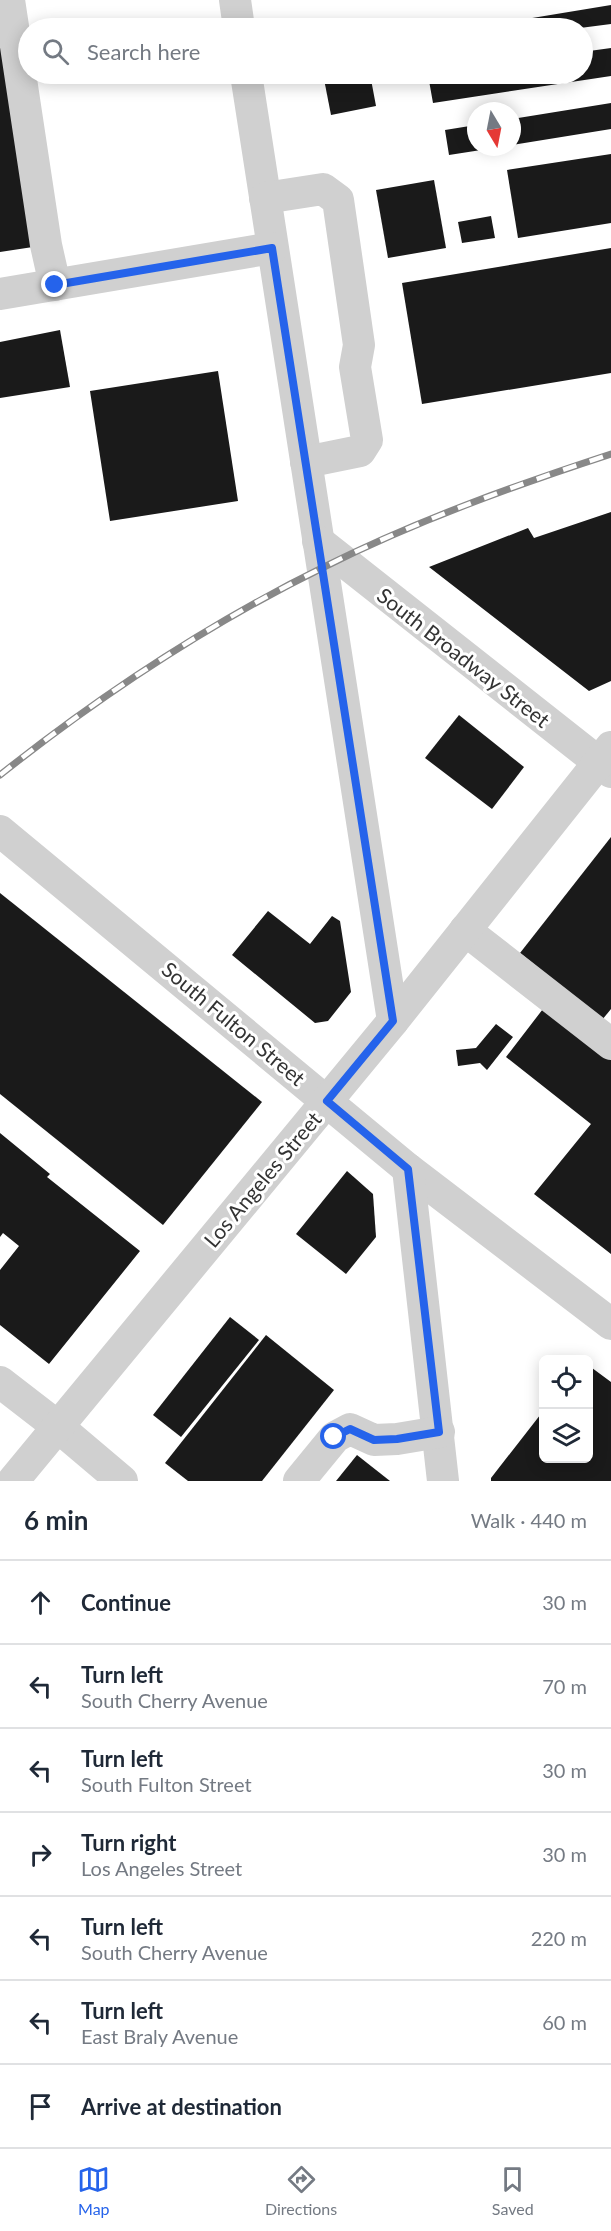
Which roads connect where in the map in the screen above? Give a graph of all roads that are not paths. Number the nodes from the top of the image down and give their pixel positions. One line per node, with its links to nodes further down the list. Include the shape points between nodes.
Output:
1 (9, 0): 4 (street)
2 (235, 0): 3 (street)
3 (238, 18)
4 (18, 59)
5 (22, 84): 9 (street)
6 (248, 84): 7 (street)
7 (265, 198): 8 (street); 11 (street, via 322,189 338,200 359,345 355,367 368,440 360,451)
8 (272, 248): 9 (street); 11 (street)
9 (55, 285): 10 (street)
10 (0, 294)
11 (306, 462): 12 (street)
12 (318, 541): 13 (street, South Broadway Street); 16 (street)
13 (607, 760): 15 (street, Los Angeles Street)
14 (0, 831): 18 (street, South Fulton Street)
15 (465, 930): 16 (street, Los Angeles Street); 17 (street)
16 (393, 1021): 18 (street, Los Angeles Street)
17 (611, 1044)
18 (327, 1101): 19 (street, South Fulton Street); 22 (street, Los Angeles Street)
19 (408, 1169): 20 (street, South Fulton Street); 23 (street)
20 (611, 1324)
21 (0, 1382): 22 (street)
22 (57, 1426): 24 (street, Los Angeles Street); 25 (street)
23 (439, 1432): 26 (street, via 374,1440 350,1429 334,1437); 27 (street)
24 (14, 1481)
25 (122, 1481)
26 (299, 1481)
27 (443, 1481)

